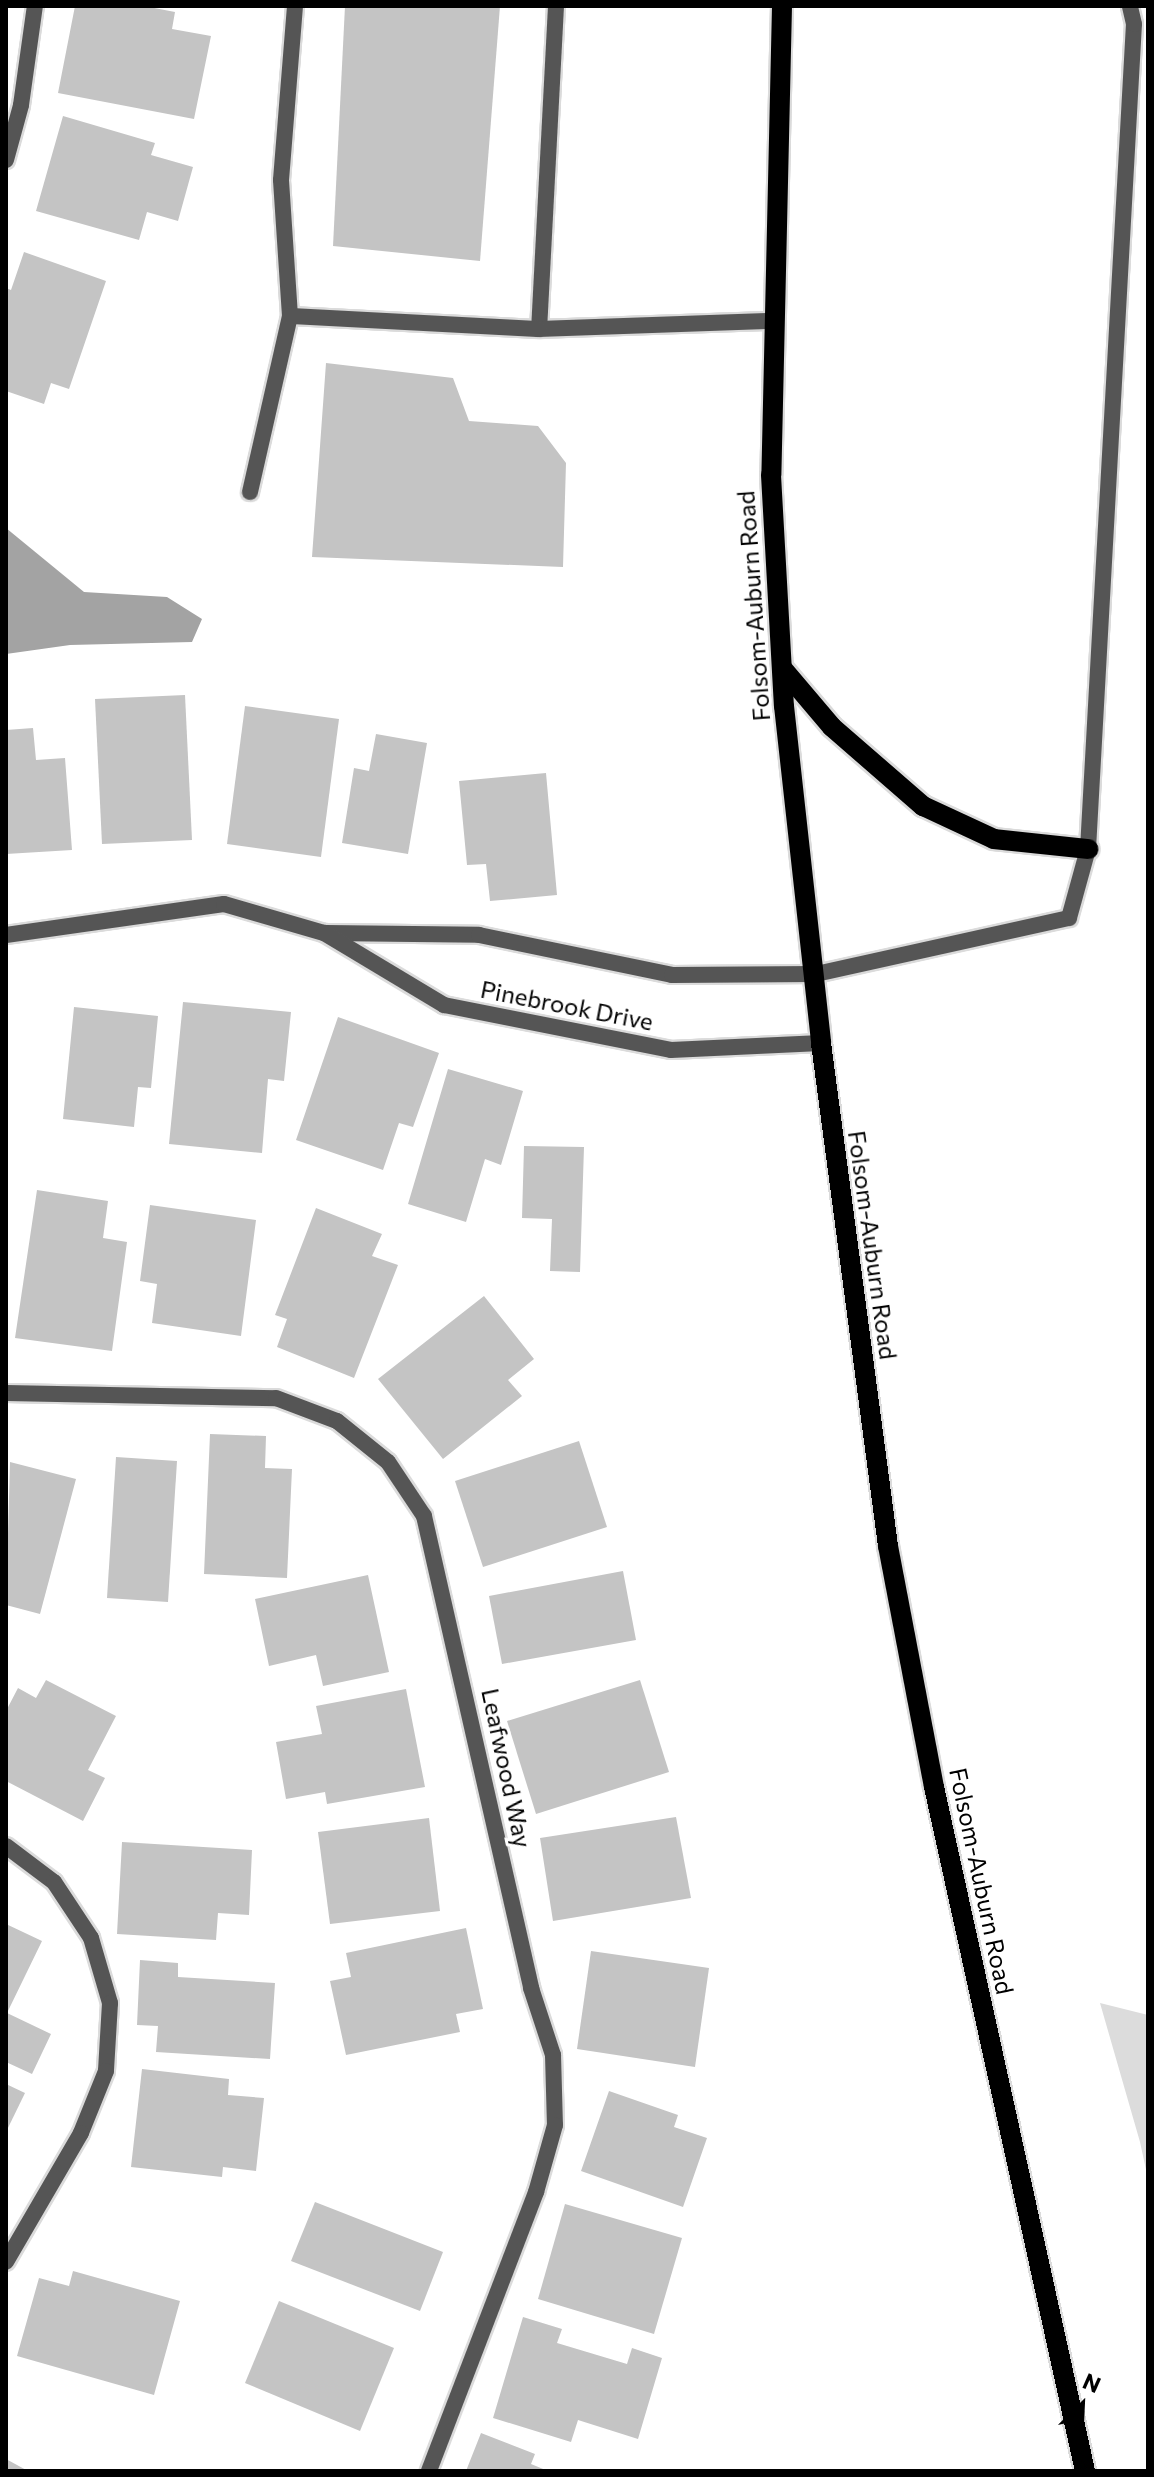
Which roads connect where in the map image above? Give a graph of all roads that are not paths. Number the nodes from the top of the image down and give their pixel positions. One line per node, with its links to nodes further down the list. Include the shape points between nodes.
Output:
1 (35, 6): 8 (street, via 21,105)
2 (295, 6): 9 (street, via 281,180)
3 (556, 6): 11 (street)
4 (782, 6): 10 (main road, Folsom-Auburn Road)
5 (1130, 6): 7 (street)
6 (1148, 13): 7 (street)
7 (1134, 24): 14 (street)
8 (6, 160)
9 (290, 316): 11 (street); 12 (street)
10 (773, 321): 11 (street); 13 (main road, Folsom-Auburn Road, via 771,475)
11 (539, 329)
12 (250, 492)
13 (782, 668): 14 (main road, via 832,727 923,806 994,839); 17 (main road, Folsom-Auburn Road)
14 (1088, 849): 17 (street, Pinebrook Drive, via 1069,918)
15 (324, 933): 16 (street, Pinebrook Drive, via 224,904); 17 (street, Pinebrook Drive, via 479,935 672,975); 18 (street, Pinebrook Drive, via 444,1005 671,1050)
16 (6, 935)
17 (816, 974): 18 (main road, Folsom-Auburn Road)
18 (821, 1043): 23 (main road, Folsom-Auburn Road, via 888,1546 934,1787)
19 (6, 1393): 22 (street, Leafwood Way, via 276,1398 337,1421 388,1462 424,1516 531,1988 553,2055 555,2125 536,2192)
20 (6, 1846): 21 (street, via 54,1882 91,1938 110,2003 106,2071 81,2133)
21 (6, 2262)
22 (429, 2471)
23 (1085, 2471)

